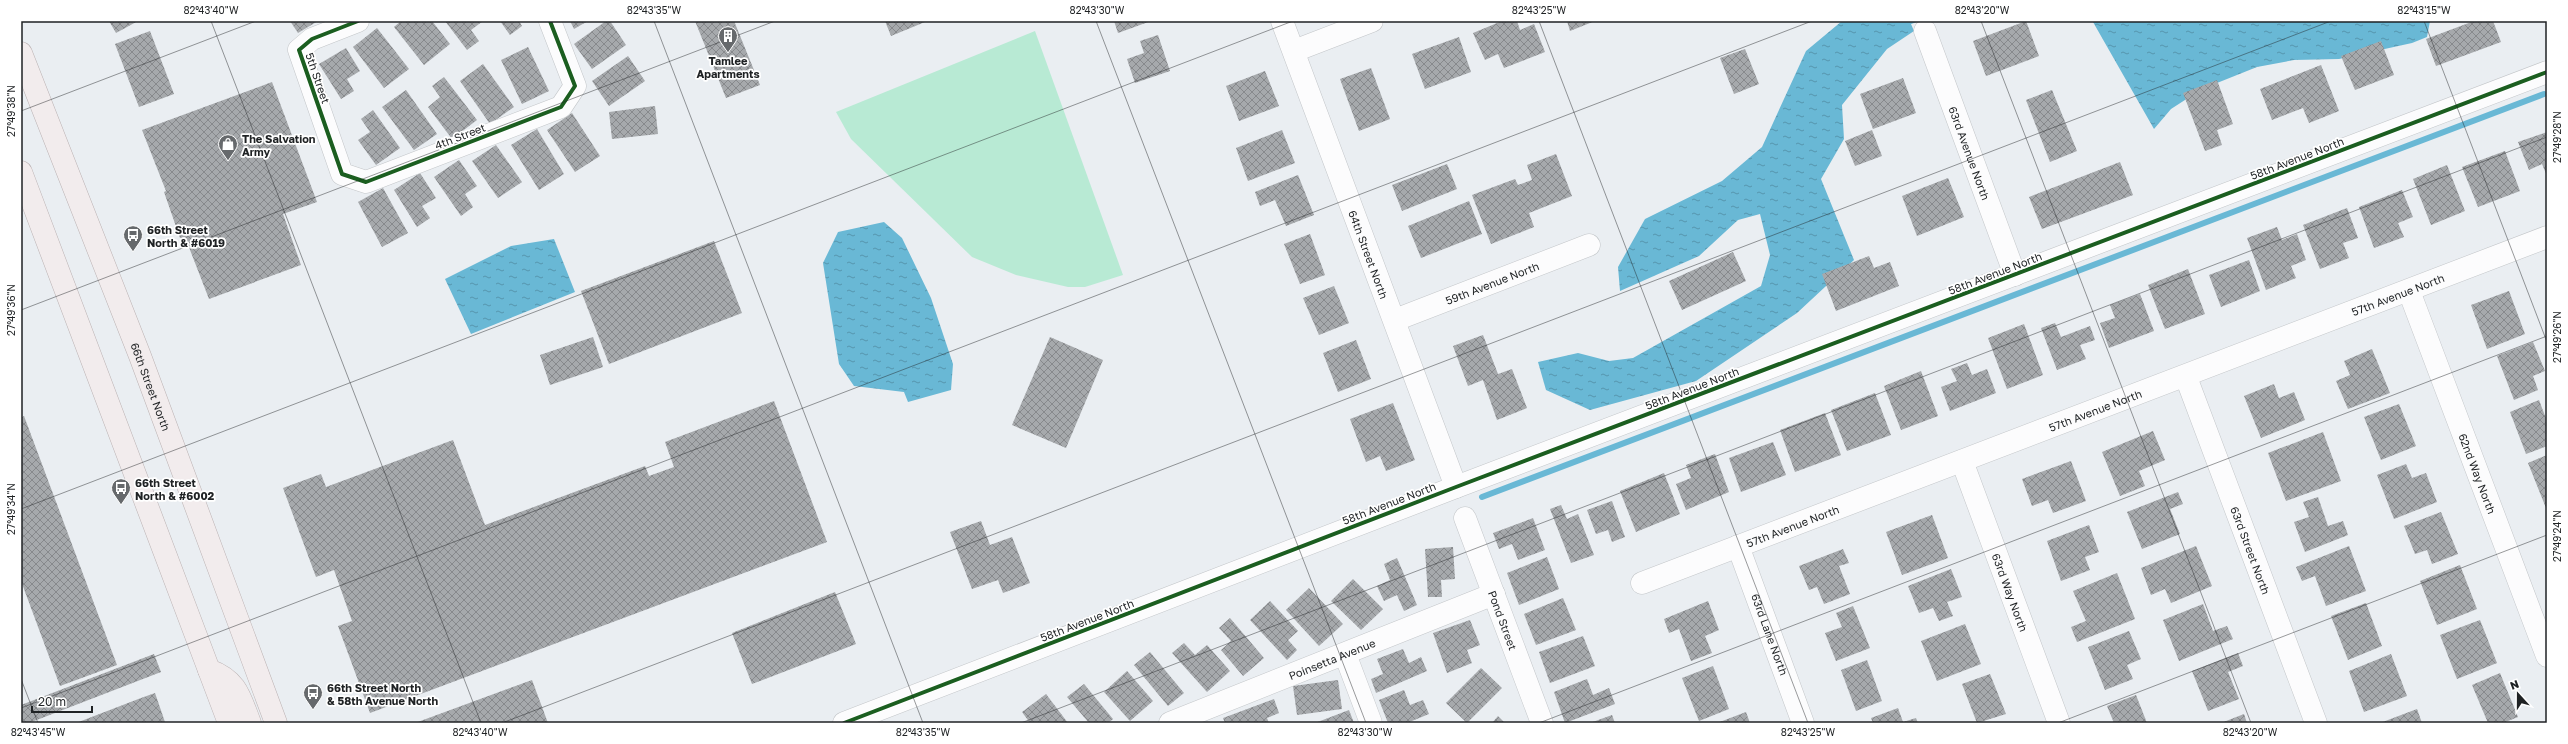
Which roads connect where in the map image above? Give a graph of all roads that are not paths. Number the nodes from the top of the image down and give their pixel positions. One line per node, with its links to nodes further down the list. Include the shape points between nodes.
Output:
1 (358, 21): 10 (street, 5th Street, via 312,39 299,50)
2 (550, 21): 10 (street, 4th Street, via 575,86 561,107 366,182)
3 (1282, 21): 6 (street, 64th Street North)
4 (1372, 21): 6 (street)
5 (1925, 32): 13 (street, 63rd Avenue North)
6 (1294, 51): 15 (street, 64th Street North)
7 (22, 56): 29 (main road, 66th Street North, via 140,356)
8 (2547, 72): 13 (street, 58th Avenue North)
9 (21, 172): 25 (main road)
10 (342, 174)
11 (2547, 237): 14 (street, 57th Avenue North)
12 (1589, 245): 15 (street, 59th Avenue North)
13 (2015, 275): 18 (street, 58th Avenue North)
14 (2409, 291): 16 (street, 57th Avenue North); 24 (street, 62nd Way North)
15 (1395, 320): 18 (street, 64th Street North)
16 (2186, 377): 17 (street, 57th Avenue North); 36 (street, 63rd Street North)
17 (1962, 461): 20 (street, 57th Avenue North); 35 (street, 63rd Way North)
18 (1456, 487): 30 (street, 58th Avenue North)
19 (1465, 518): 22 (street, Pond Street)
20 (1738, 546): 21 (street, 57th Avenue North); 34 (street, 63rd Lane North)
21 (1642, 583)
22 (1494, 594): 23 (street, Poinsetta Avenue); 33 (street, Pond Street)
23 (1344, 654): 26 (street, Poinsetta Avenue); 32 (street)
24 (2547, 656)
25 (209, 670): 27 (main road); 28 (main road, via 220,674 238,690)
26 (1208, 716): 31 (street, Poinsetta Avenue)
27 (229, 723)
28 (250, 723)
29 (276, 723)
30 (844, 723)
31 (1170, 723)
32 (1371, 723)
33 (1542, 723)
34 (1803, 723)
35 (2059, 723)
36 (2316, 723)

